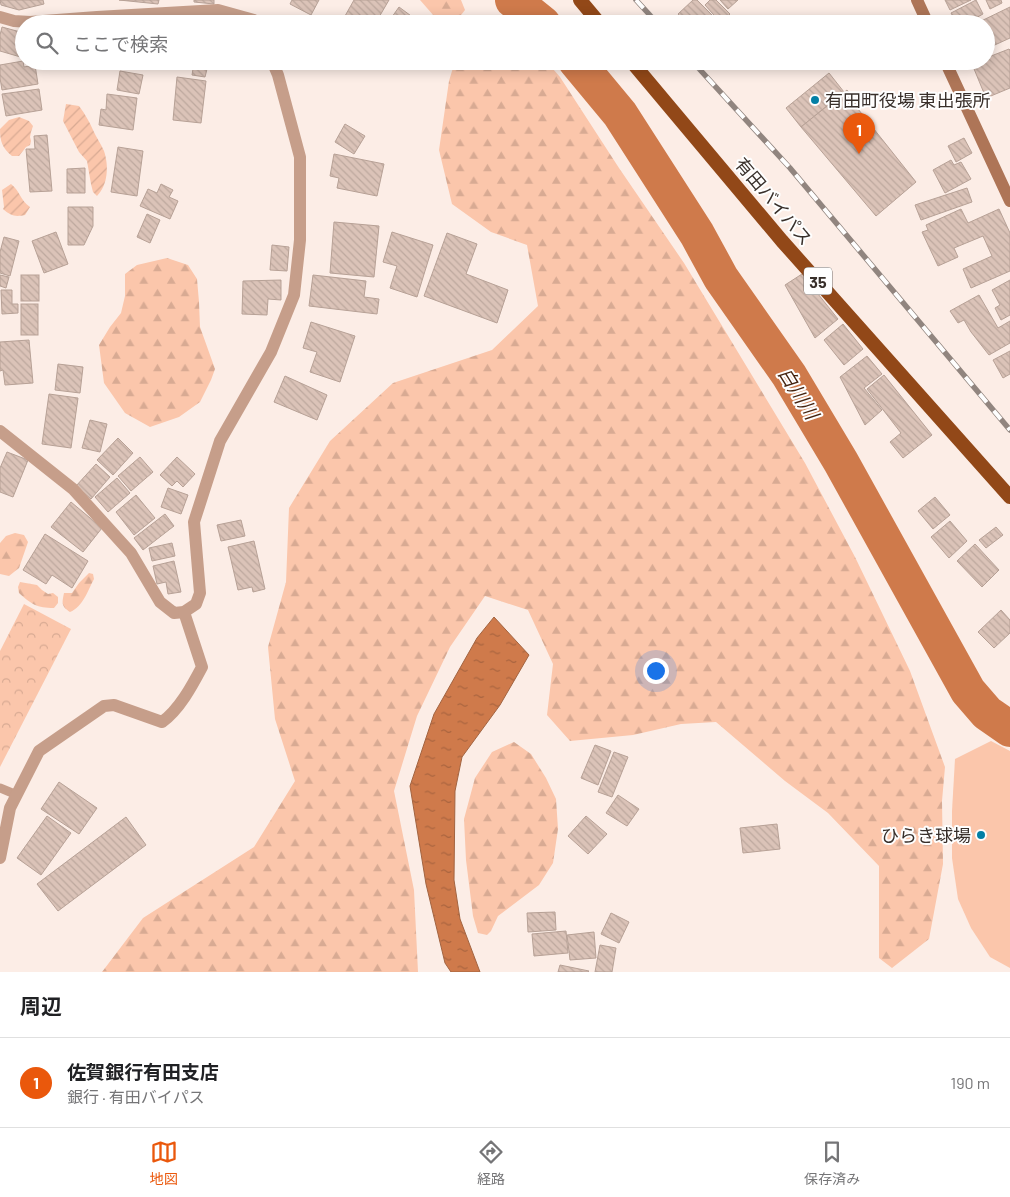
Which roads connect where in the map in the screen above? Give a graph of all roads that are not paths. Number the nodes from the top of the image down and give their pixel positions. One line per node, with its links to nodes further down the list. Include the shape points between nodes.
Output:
1 (580, 0): 5 (highway)
2 (917, 0): 6 (main road)
3 (125, 15): 4 (street, via 218,10)
4 (236, 15)
5 (592, 15)
6 (924, 15)
7 (0, 17): 8 (street)
8 (15, 21)
9 (276, 70): 15 (street, via 300,157 300,240 294,295 271,352 220,442 194,522 200,593 196,604)
10 (639, 70): 14 (highway, 有田バイパス / 35, via 782,241)
11 (949, 70): 12 (main road)
12 (1010, 201)
13 (0, 430): 15 (street, via 73,489 131,553 160,602 174,613)
14 (1010, 497)
15 (184, 612): 17 (street, via 202,667 189,692 167,718 162,722 114,705 104,706 39,751)
16 (0, 788): 17 (lane)
17 (17, 795): 18 (street, via 10,808)
18 (0, 858)

